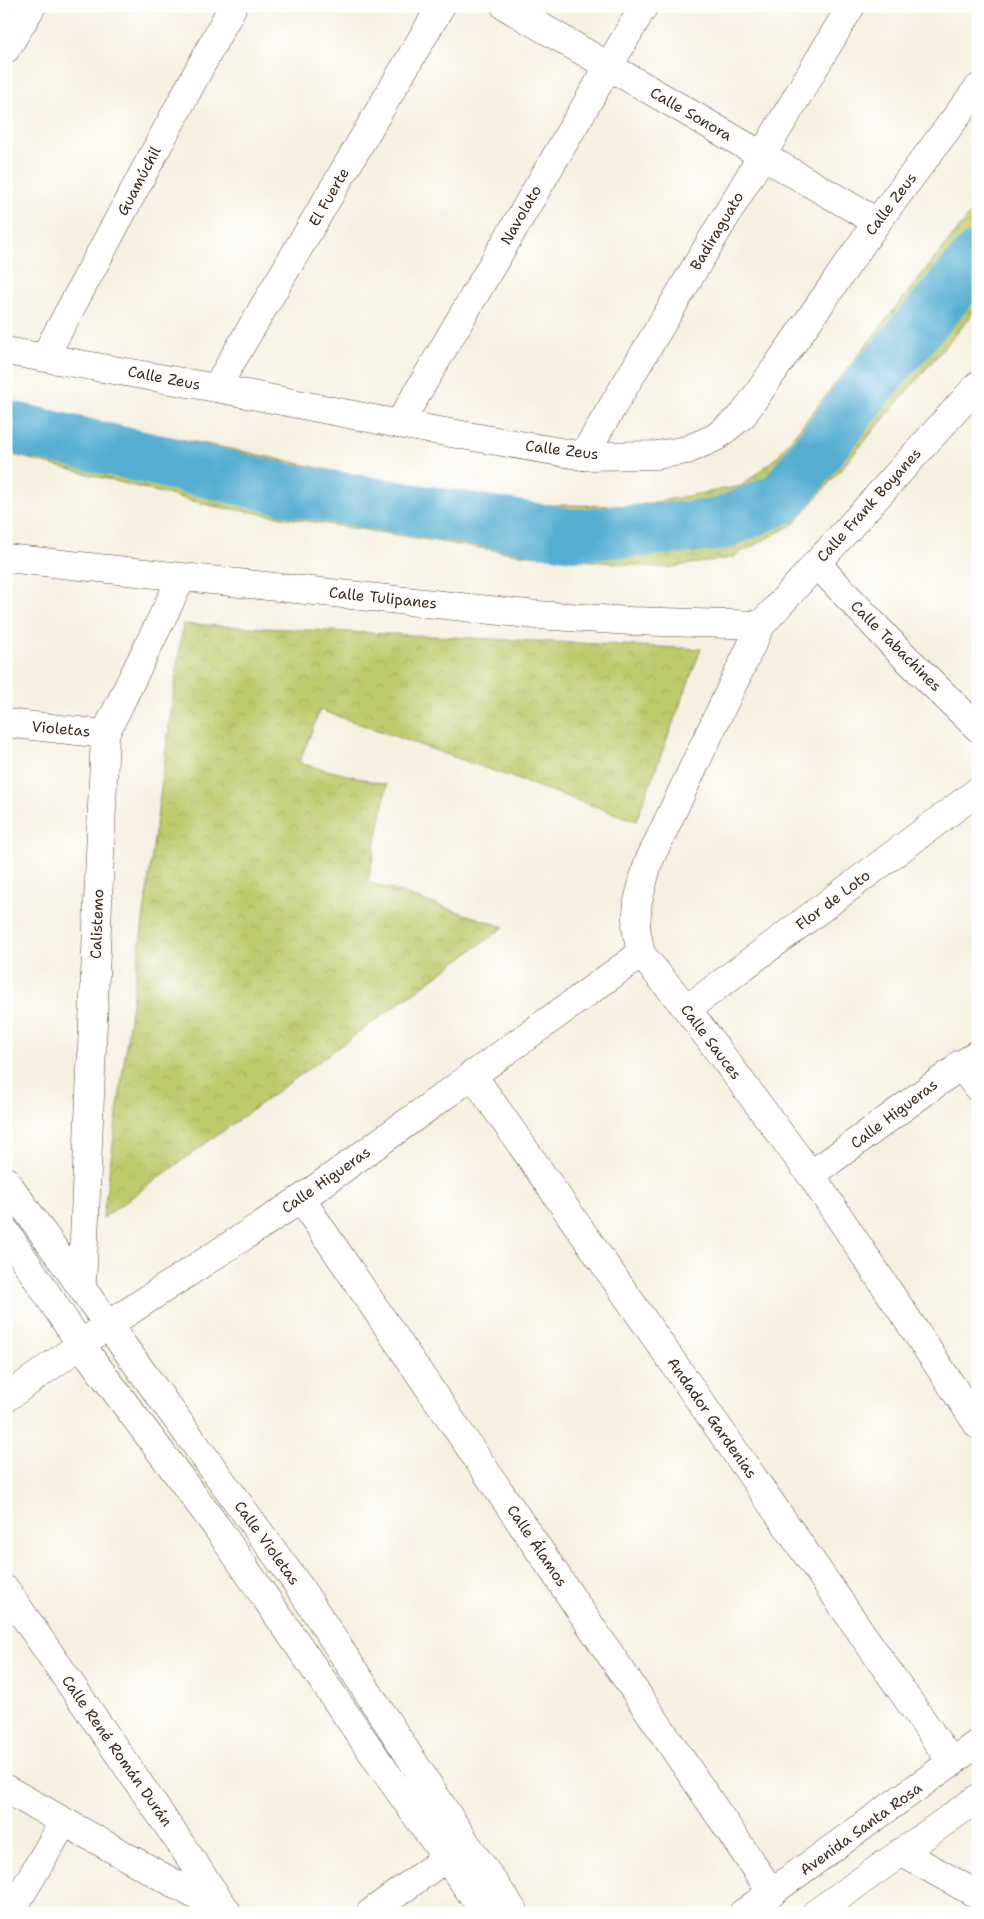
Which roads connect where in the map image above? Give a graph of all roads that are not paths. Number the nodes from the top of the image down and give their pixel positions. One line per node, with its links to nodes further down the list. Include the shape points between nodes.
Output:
1 (32, 6): 7 (street)
2 (233, 6): 13 (street, Guamúchil)
3 (441, 6): 14 (street, El Fuerte)
4 (505, 6): 8 (street, Calle Sonora)
5 (644, 6): 8 (street, Navolato)
6 (851, 6): 10 (street, Badiraguato)
7 (6, 49)
8 (608, 66): 10 (street, Calle Sonora); 16 (street, Navolato)
9 (978, 88): 11 (street, Calle Zeus)
10 (762, 155): 11 (street, Calle Sonora); 17 (street, Badiraguato)
11 (876, 222): 17 (street, Calle Zeus, via 744,415 716,437 687,450 657,455)
12 (6, 350): 13 (street, Calle Zeus)
13 (45, 356): 14 (street, Calle Zeus)
14 (216, 388): 16 (street, Calle Zeus)
15 (973, 401): 19 (street, Calle Frank Boyanes)
16 (399, 424): 17 (street, Calle Zeus)
17 (583, 456)
18 (6, 558): 20 (street, Calle Tulipanes)
19 (816, 563): 21 (street, Calle Frank Boyanes); 22 (street, Calle Tabachines)
20 (182, 577): 21 (street, Calle Tulipanes, via 537,615); 24 (street, Calistemo)
21 (761, 626): 26 (street, via 648,863 638,900 636,927)
22 (978, 728)
23 (9, 730): 24 (street, Violetas)
24 (105, 734): 35 (street, Calistemo)
25 (978, 791): 27 (street, Flor de Loto)
26 (641, 954): 27 (street, Calle Sauces); 29 (street, Calle Higueras)
27 (688, 1009): 31 (street, Calle Sauces)
28 (969, 1058): 30 (street); 31 (street, Calle Higueras)
29 (472, 1074): 33 (street, Calle Higueras); 44 (street, Andador Gardenias)
30 (978, 1088)
31 (810, 1175): 39 (street, Calle Sauces)
32 (6, 1181): 35 (street, Calle Violetas)
33 (301, 1199): 36 (street, Calle Higueras); 50 (street, Calle Álamos)
34 (6, 1232): 37 (street, Calle Violetas)
35 (82, 1288): 36 (street, Calle Violetas)
36 (108, 1324): 37 (street, Calle Higueras); 40 (street, Calle Violetas)
37 (81, 1345): 38 (street, Calle Higueras); 41 (street, Calle Violetas)
38 (6, 1398)
39 (978, 1425)
40 (242, 1508): 41 (street); 48 (street, Calle Violetas, via 298,1585)
41 (216, 1526): 48 (street, Calle Violetas, via 387,1774)
42 (6, 1590): 53 (street, Calle René Román Durán)
43 (978, 1743): 44 (street, Avenida Santa Rosa)
44 (952, 1763): 50 (street, Avenida Santa Rosa)
45 (6, 1789): 47 (street)
46 (978, 1798): 49 (street)
47 (64, 1822): 52 (street); 53 (street)
48 (457, 1850): 54 (street); 55 (street, Calle Violetas); 56 (street, Calle Violetas)
49 (901, 1852): 51 (street); 58 (street)
50 (772, 1892): 57 (street, Avenida Santa Rosa)
51 (978, 1895)
52 (10, 1913)
53 (227, 1913)
54 (370, 1913)
55 (485, 1913)
56 (515, 1913)
57 (743, 1913)
58 (816, 1913)

